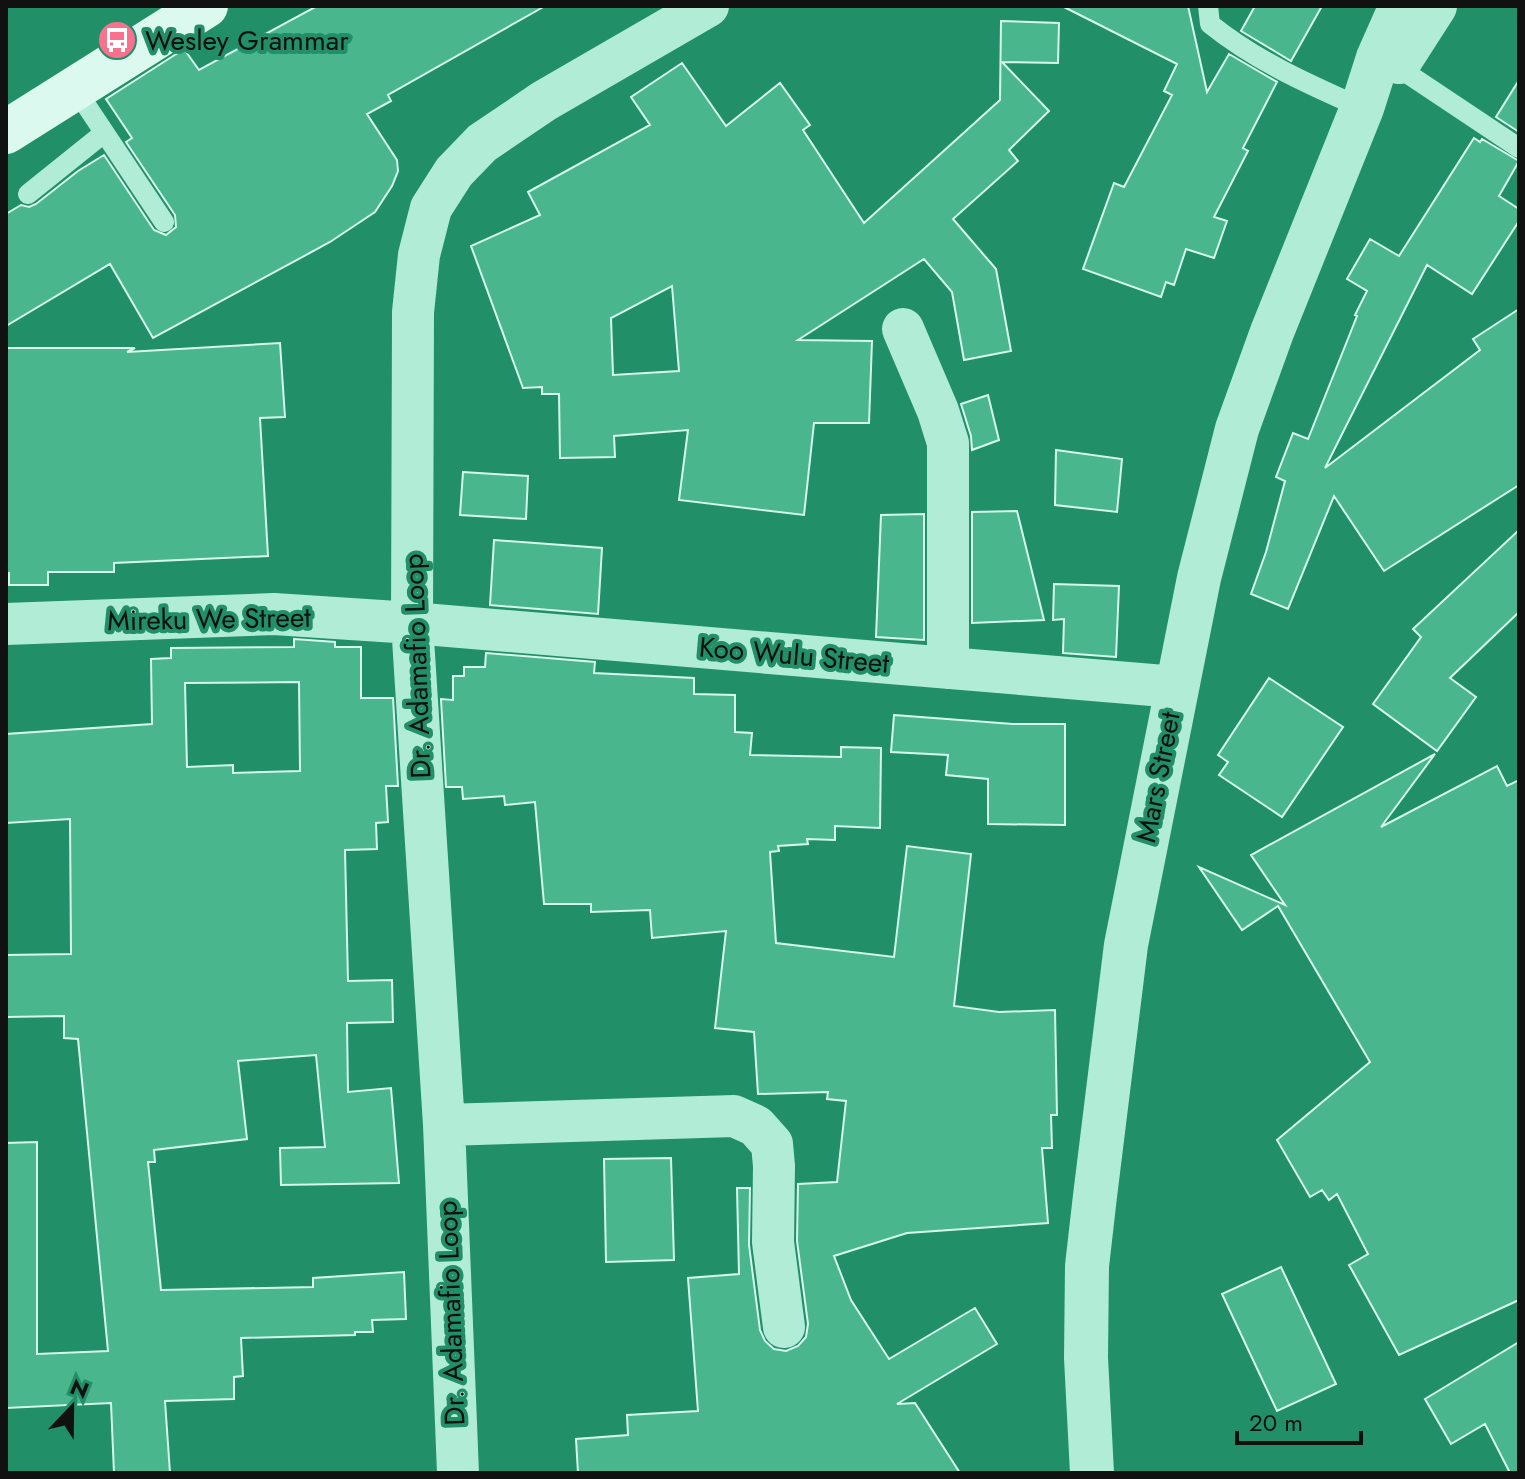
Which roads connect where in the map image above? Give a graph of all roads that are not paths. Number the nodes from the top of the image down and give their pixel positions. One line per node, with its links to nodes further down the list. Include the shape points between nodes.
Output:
1 (206, 6): 7 (main road)
2 (708, 6): 15 (street, Dr. Adamafio Loop, via 482,143 454,172 431,208 413,312)
3 (1208, 6): 8 (lane, via 1210,24 1238,44 1285,74)
4 (1401, 6): 6 (street, Mars Street)
5 (1435, 6): 6 (street, Mars Street)
6 (1387, 62): 8 (street, Mars Street); 11 (lane)
7 (74, 87): 9 (main road); 10 (lane)
8 (1362, 108): 18 (street, Mars Street, via 1237,429)
9 (6, 132)
10 (104, 133): 12 (lane); 13 (lane)
11 (1519, 148)
12 (28, 194)
13 (164, 222)
14 (903, 329): 17 (street, via 948,443)
15 (412, 623): 16 (street, Mireku We Street, via 274,614); 17 (street, Koo Wulu Street); 19 (street, Dr. Adamafio Loop)
16 (6, 624)
17 (948, 668): 18 (street, Koo Wulu Street)
18 (1176, 687): 22 (street, Mars Street, via 1126,945 1087,1266)
19 (444, 1125): 20 (street, via 734,1116 756,1126 772,1144 773,1242); 21 (street, Dr. Adamafio Loop)
20 (784, 1327)
21 (458, 1473)
22 (1092, 1473)

